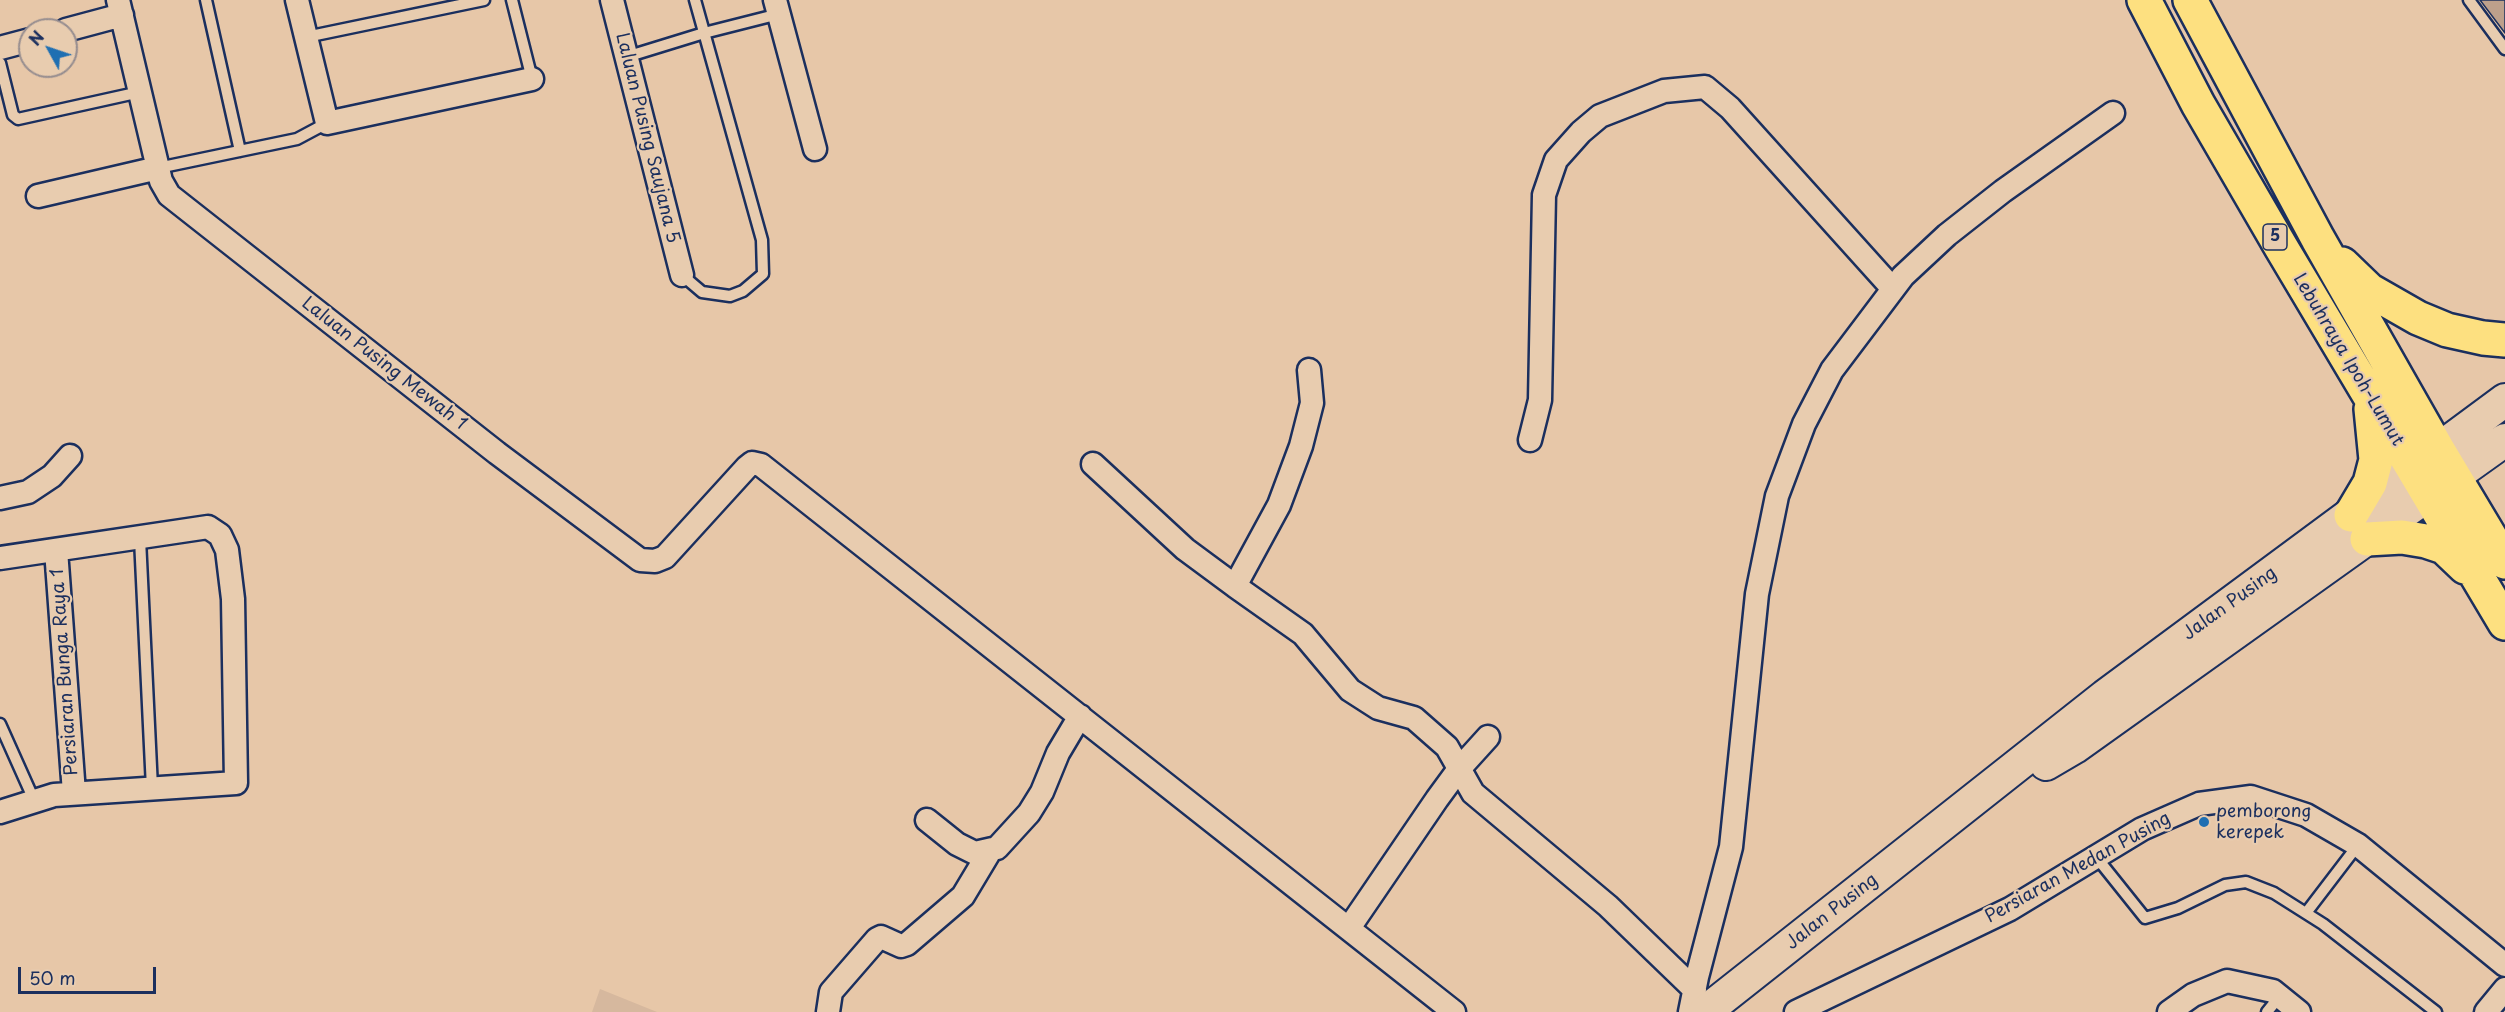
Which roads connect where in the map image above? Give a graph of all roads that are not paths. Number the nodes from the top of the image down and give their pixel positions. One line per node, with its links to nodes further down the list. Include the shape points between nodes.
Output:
1 (206, 0): 25 (lane)
2 (297, 0): 14 (street)
3 (484, 0): 14 (lane)
4 (512, 0): 20 (lane)
5 (612, 0): 18 (street, Laluan Pusing Saujana 5)
6 (695, 0): 13 (lane)
7 (2144, 0): 33 (highway, Lebuhraya Ipoh-Lumut / 5, via 2198,105)
8 (2190, 0): 28 (highway, Lebuhraya Ipoh-Lumut / 5)
9 (2469, 0): 17 (lane)
10 (777, 7): 13 (lane); 24 (street)
11 (120, 8): 12 (street); 21 (street, Laluan Pusing Mewah 1)
12 (78, 25)
13 (704, 33): 18 (lane); 29 (lane, via 762,240 763,274 730,296 702,292)
14 (306, 37): 23 (street)
15 (18, 43): 16 (street)
16 (0, 48)
17 (2505, 49)
18 (626, 57): 29 (street, Laluan Pusing Saujana 5)
19 (0, 63): 21 (lane, via 13,115 18,119)
20 (532, 79): 23 (street)
21 (140, 92): 26 (street, Laluan Pusing Mewah 1)
22 (2113, 113): 30 (street, via 1947,235)
23 (327, 123): 25 (lane, via 297,139)
24 (815, 149)
25 (240, 151): 26 (lane)
26 (158, 168): 27 (street); 48 (street, Laluan Pusing Mewah 1, via 169,195 497,453 640,560 665,557 752,463 761,465)
27 (38, 196)
28 (2318, 239): 31 (highway, via 2369,290 2391,304 2447,330); 39 (highway, Lebuhraya Ipoh-Lumut / 5)
29 (682, 275)
30 (1893, 289): 35 (street, via 1730,108 1705,87 1664,92 1600,116 1556,160 1544,195 1540,400); 65 (street, via 1832,370 1804,424 1777,496 1757,594 1731,847 1697,977)
31 (2505, 340)
32 (1309, 370): 46 (street, via 1312,403 1301,446 1279,505)
33 (2369, 395): 39 (highway, Lebuhraya Ipoh-Lumut / 5); 41 (highway, via 2376,460)
34 (2505, 400): 39 (main road, Jalan Pusing)
35 (1530, 440)
36 (2505, 440): 39 (main road, Jalan Pusing)
37 (70, 456): 40 (street, via 52,476 28,492)
38 (1093, 464): 46 (street, via 1185,549)
39 (2433, 473): 41 (main road, Jalan Pusing); 45 (highway, Lebuhraya Ipoh-Lumut / 5)
40 (0, 498)
41 (2359, 527): 45 (highway, via 2444,547); 65 (main road, Jalan Pusing, via 2105,696 1959,813)
42 (140, 539): 43 (street); 52 (lane); 52 (street, via 208,527 225,542 233,599 236,783)
43 (57, 550): 44 (street); 53 (street, Persiaran Bunga Raya 1)
44 (0, 558)
45 (2493, 572): 47 (highway, Lebuhraya Ipoh-Lumut / 5)
46 (1234, 586): 51 (street, via 1303,634 1350,690 1378,708 1414,718 1447,747)
47 (2505, 623)
48 (1080, 716): 58 (street, via 1029,813 1010,836); 61 (street)
49 (0, 724): 54 (lane)
50 (1488, 736): 51 (street)
51 (1459, 769): 61 (street); 65 (street, via 1473,793 1608,906)
52 (153, 788): 53 (street)
53 (74, 793): 54 (street)
54 (34, 800): 55 (street)
55 (0, 812)
56 (927, 820): 58 (street, via 968,850)
57 (2358, 845): 59 (street, Persiaran Medan Pusing, via 2306,815 2251,797 2199,804 2142,829); 60 (lane); 62 (street, Persiaran Medan Pusing)
58 (990, 851): 66 (street, via 963,896 907,944 877,939 831,992)
59 (2097, 858): 60 (lane, via 2145,918 2178,908 2225,885 2246,882 2274,893); 68 (street, Persiaran Medan Pusing, via 2010,909)
60 (2306, 913): 71 (lane)
61 (1348, 928): 67 (street)
62 (2505, 965)
63 (2505, 989): 72 (street)
64 (2273, 1004): 69 (street, via 2273,991 2227,981 2193,995); 70 (street)
65 (1697, 1005)
66 (828, 1012)
67 (1454, 1012)
68 (1796, 1012)
69 (2169, 1012)
70 (2299, 1012)
71 (2436, 1012)
72 (2486, 1012)

